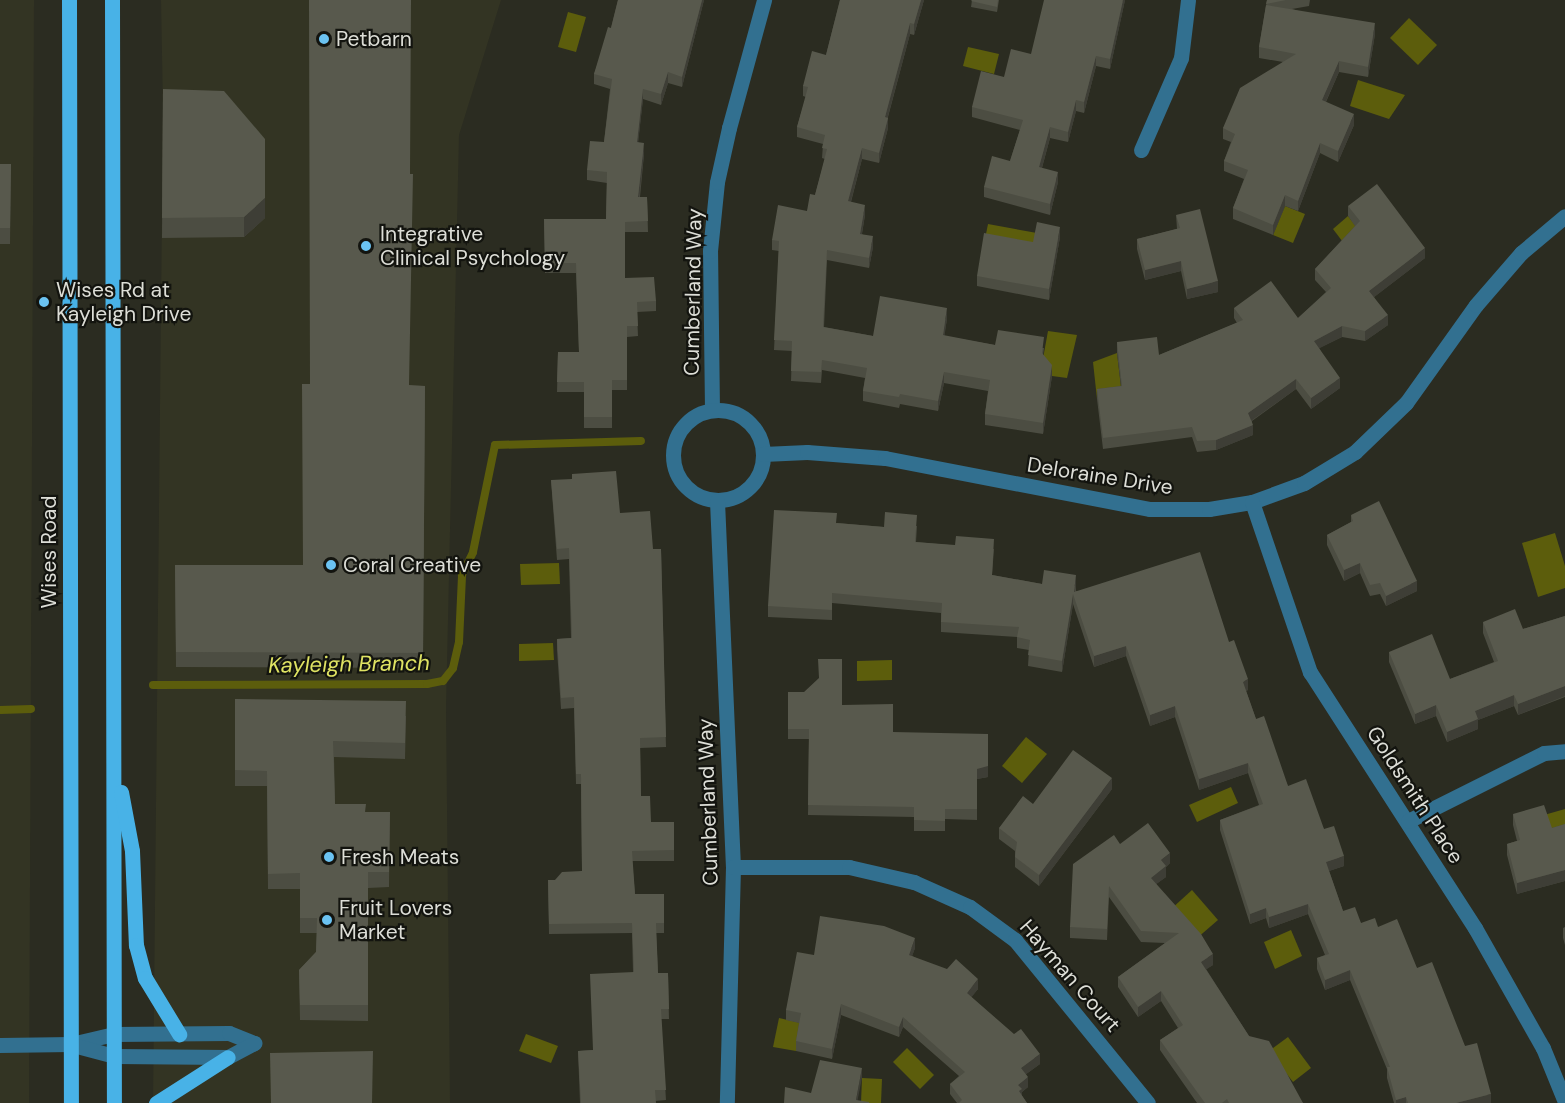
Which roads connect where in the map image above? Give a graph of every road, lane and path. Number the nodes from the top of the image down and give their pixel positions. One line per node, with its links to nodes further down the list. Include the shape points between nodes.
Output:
1 (69, 0): 17 (main road, Wises Road)
2 (112, 0): 12 (main road)
3 (764, 0): 7 (street, Cumberland Way, via 717,182 710,251)
4 (1188, 0): 5 (street, via 1181,58)
5 (1141, 150)
6 (1565, 216): 10 (street, Deloraine Drive, via 1521,253 1476,305 1406,403 1355,452 1304,483)
7 (712, 410): 8 (street, via 741,416 760,439); 9 (street, via 686,423 673,450 679,479 702,498)
8 (763, 454): 9 (street, via 755,482 738,495); 10 (street, Deloraine Drive, via 807,452 885,458 1150,509 1209,509)
9 (717, 501): 14 (street, Cumberland Way)
10 (1252, 502): 13 (street, Goldsmith Place, via 1310,672)
11 (1565, 751): 13 (street, via 1544,753)
12 (114, 757): 15 (main road); 16 (main road, via 132,851 136,945 145,978)
13 (1408, 821): 21 (street, Goldsmith Place, via 1543,1048)
14 (733, 867): 25 (street, Cumberland Way); 26 (street, Hayman Court, via 849,867 914,882 970,908 1015,940)
15 (114, 1034): 16 (street); 17 (street); 19 (main road)
16 (179, 1034): 20 (street, via 229,1033 254,1043)
17 (71, 1044): 18 (street); 19 (street); 22 (main road, Wises Road)
18 (0, 1045)
19 (114, 1056): 20 (street); 23 (main road)
20 (228, 1057): 24 (main road)
21 (1565, 1102)
22 (70, 1103)
23 (114, 1103)
24 (156, 1103)
25 (727, 1103)
26 (1148, 1103)

